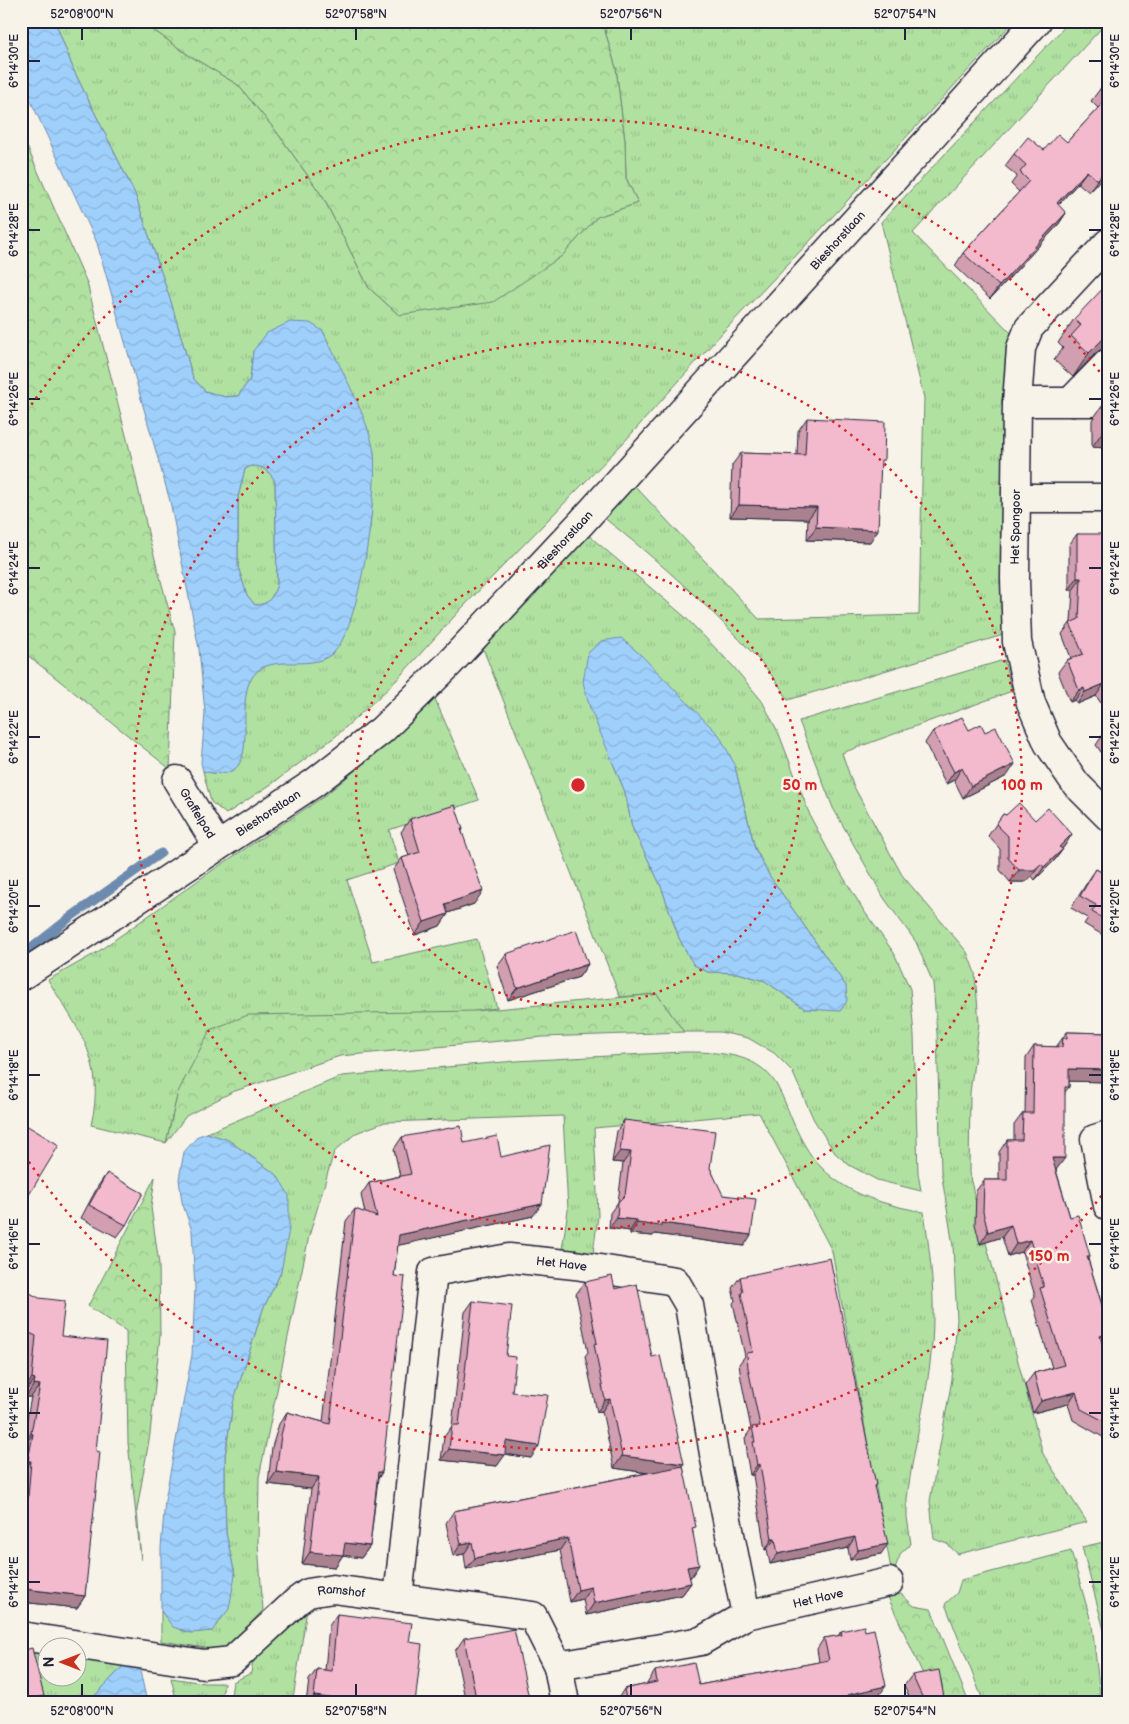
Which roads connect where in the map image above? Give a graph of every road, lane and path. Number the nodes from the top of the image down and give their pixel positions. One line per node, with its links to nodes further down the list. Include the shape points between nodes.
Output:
1 (1038, 21): 11 (street, Bieshorstlaan, via 446,667 382,730 314,783)
2 (1108, 243): 4 (street, Het Spangoor, via 1029,328 1021,348)
3 (1108, 363): 5 (street, via 1074,398)
4 (1017, 402): 5 (street); 7 (street, Het Spangoor)
5 (1076, 402): 6 (street)
6 (1108, 402)
7 (1017, 498): 8 (street); 10 (street, Het Spangoor, via 1017,642 1031,702 1048,743 1076,784)
8 (1108, 498)
9 (177, 780): 11 (street, Graffelpad)
10 (1108, 816)
11 (217, 845): 12 (street, Bieshorstlaan)
12 (21, 976)
13 (1108, 1135): 14 (street, via 1096,1139)
14 (1108, 1206)
15 (889, 1582): 17 (street, Het Have)
16 (398, 1598): 17 (street, Het Have, via 433,1272 510,1258 675,1282 689,1305); 18 (street, Ramshof, via 333,1590 308,1594 296,1601 232,1661 219,1664); 19 (street, Ramshof, via 533,1616)
17 (746, 1615): 19 (street, Het Have, via 701,1642)
18 (21, 1636)
19 (558, 1666): 20 (street, Ramshof)
20 (565, 1703)

